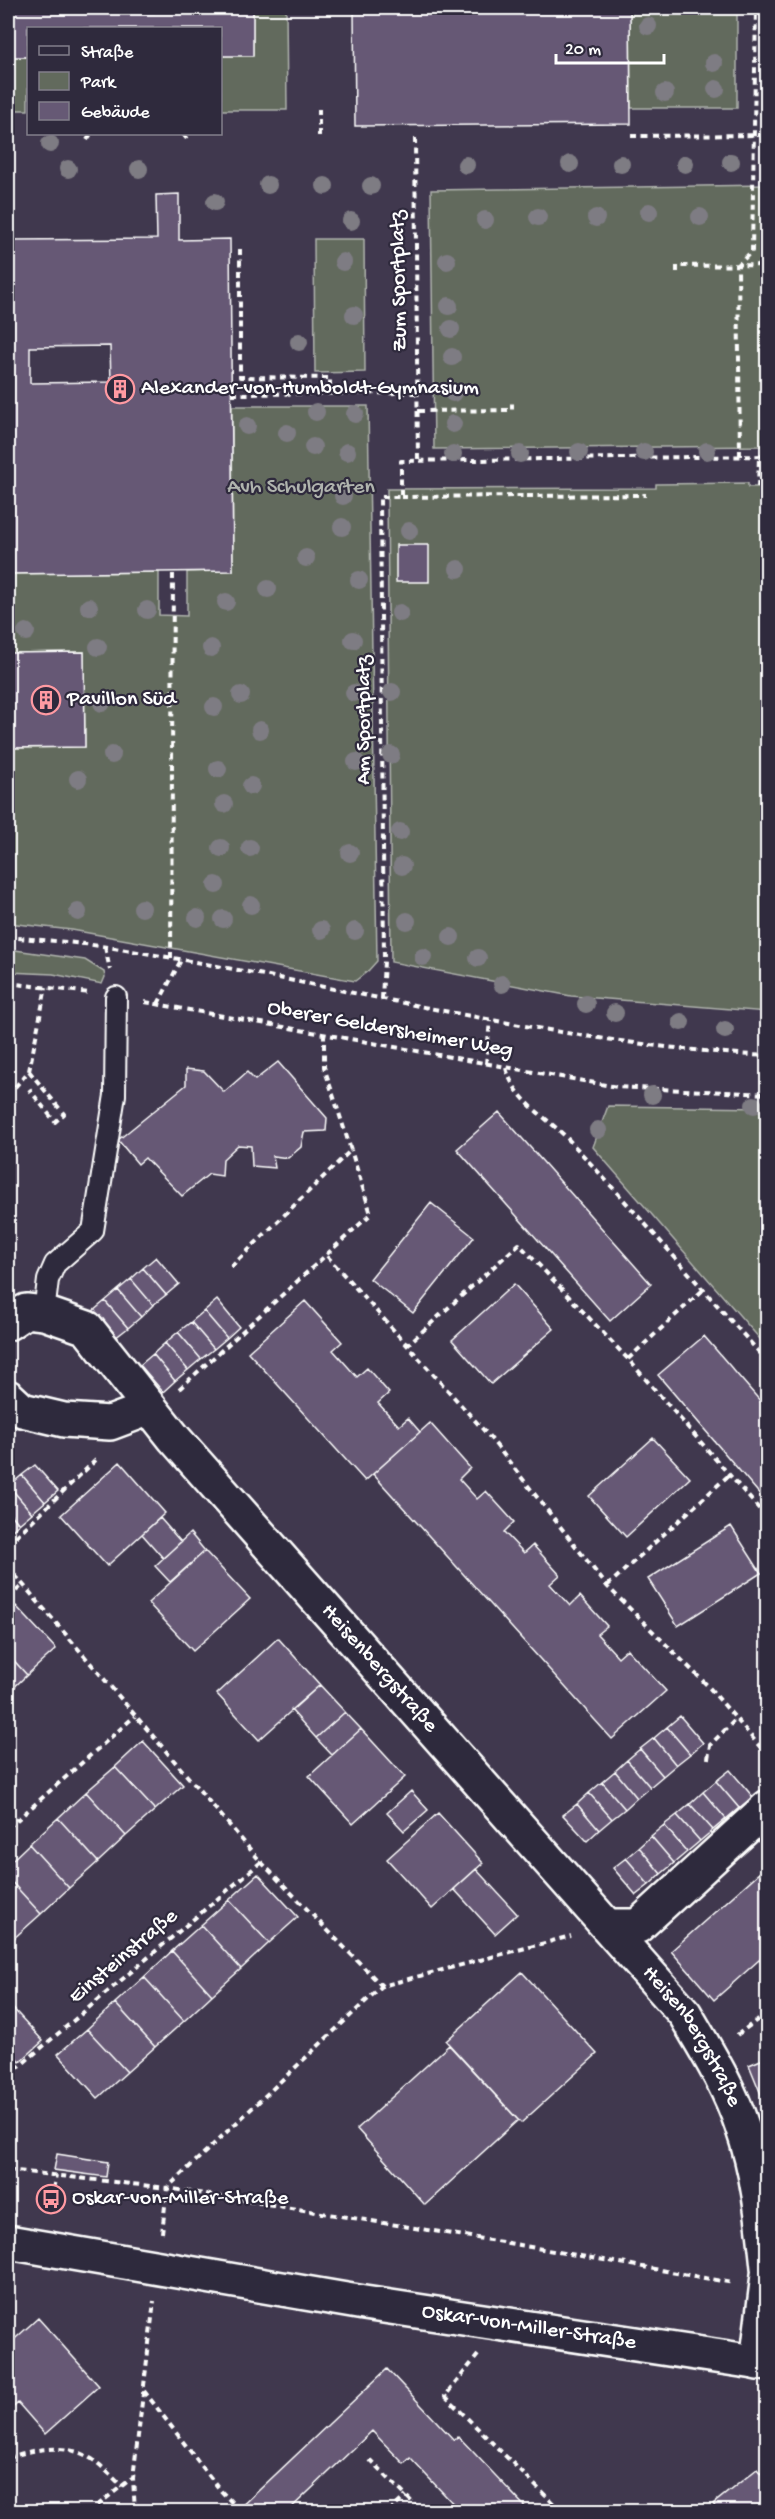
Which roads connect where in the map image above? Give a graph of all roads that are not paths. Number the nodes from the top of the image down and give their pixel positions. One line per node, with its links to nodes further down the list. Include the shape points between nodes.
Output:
1 (117, 997): 2 (lane, via 115,1095 93,1231 55,1264 48,1280)
2 (44, 1313): 3 (street, Heisenbergstraße, via 26,1311); 5 (street, Heisenbergstraße, via 87,1328)
3 (8, 1323)
4 (8, 1397): 5 (street, via 22,1410 64,1420 110,1423)
5 (150, 1408): 7 (street, Heisenbergstraße)
6 (768, 1807): 7 (street, via 638,1926)
7 (609, 1926): 9 (street, Heisenbergstraße, via 685,2014 716,2067 741,2124 754,2168)
8 (8, 2242): 12 (street, Oskar-von-Miller-Straße, via 364,2303)
9 (768, 2267)
10 (768, 2275): 11 (street)
11 (767, 2289): 12 (street)
12 (762, 2363)

